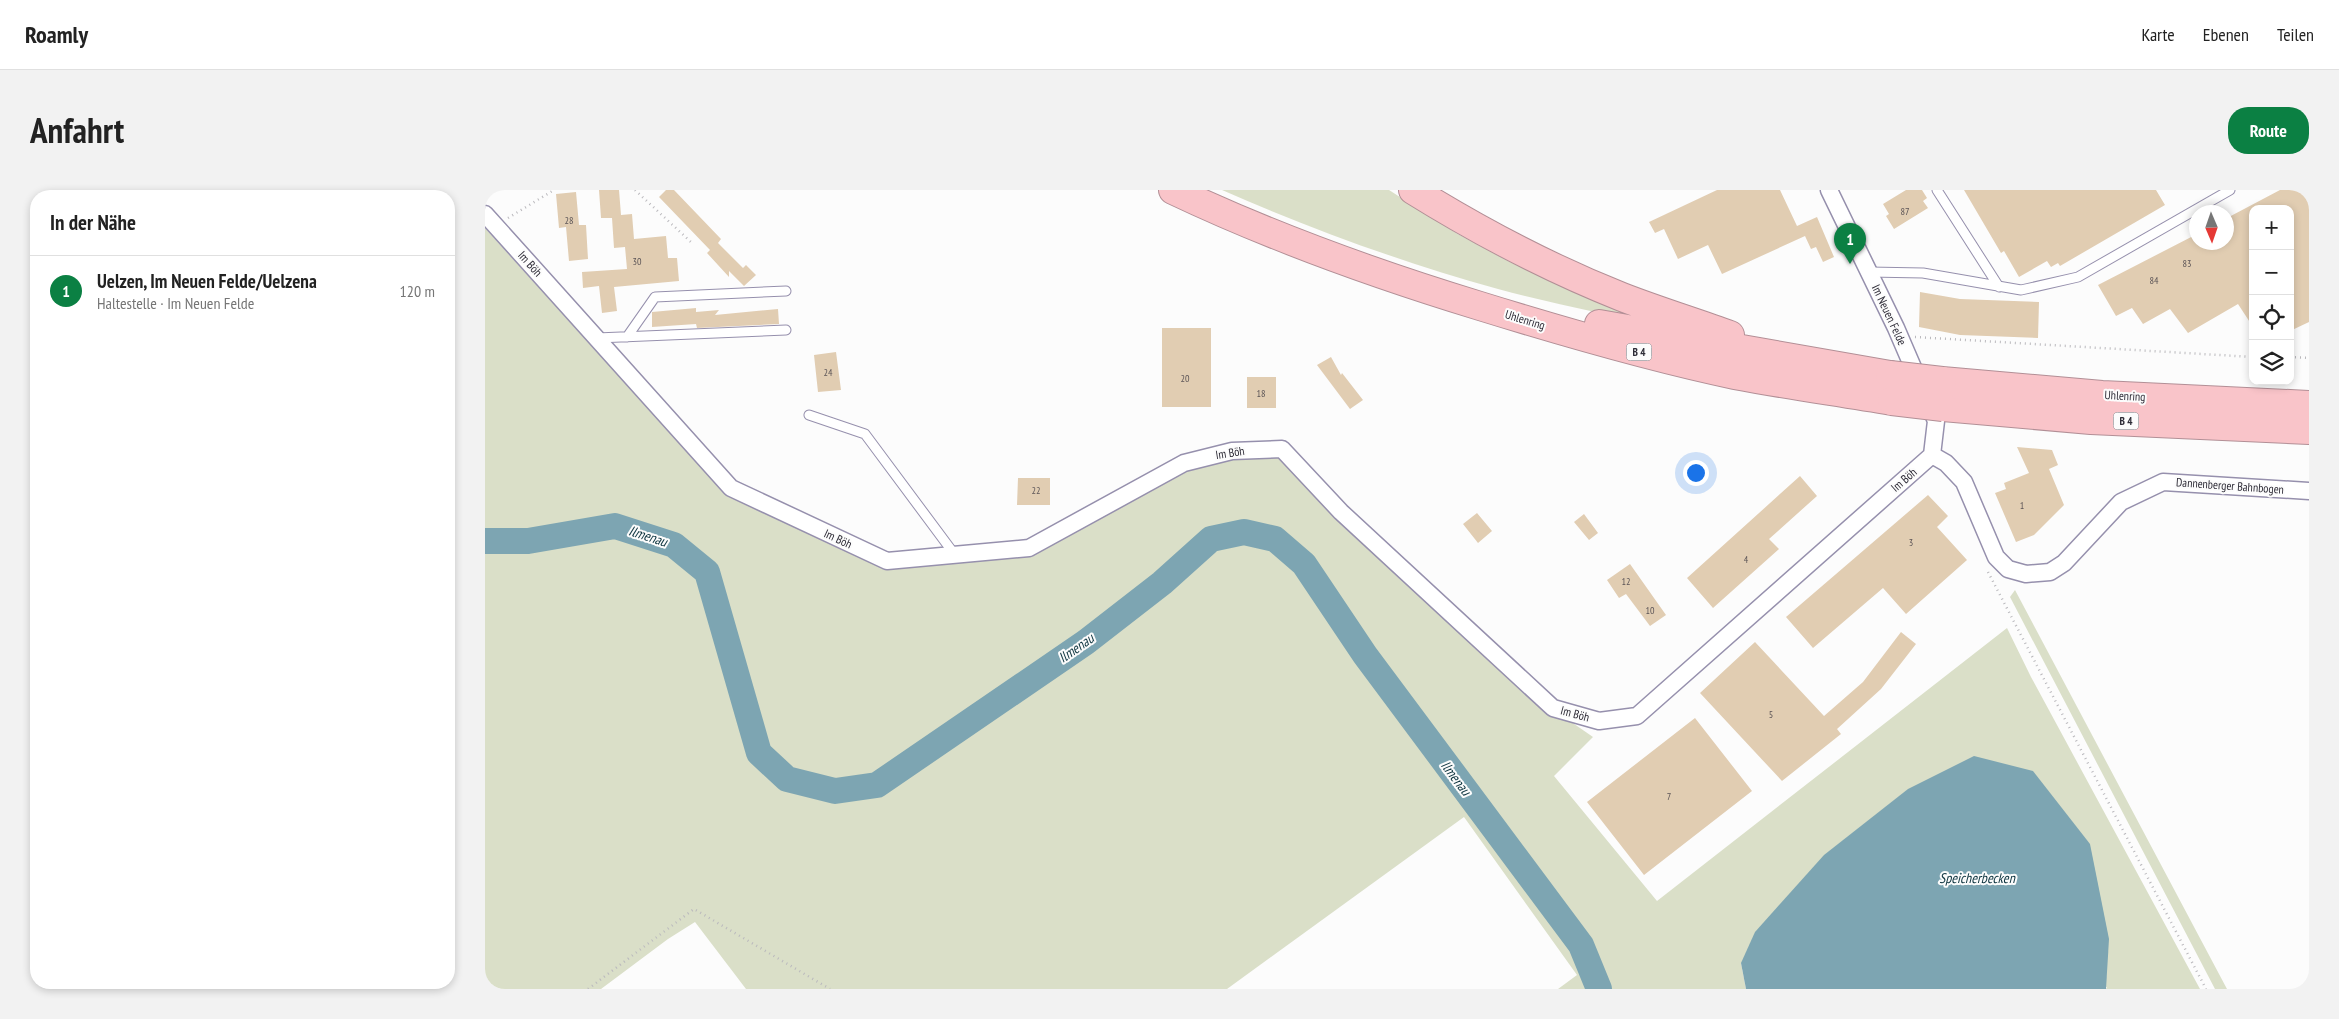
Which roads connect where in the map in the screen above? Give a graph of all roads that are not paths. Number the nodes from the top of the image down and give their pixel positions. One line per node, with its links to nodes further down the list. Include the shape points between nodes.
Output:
1 (1173, 190): 8 (highway, Uhlenring / B 4, via 1225,214)
2 (1413, 190): 14 (highway, via 1462,221 1516,249 1622,296 1733,336)
3 (1829, 190): 7 (street, Im Neuen Felde)
4 (1937, 190): 9 (lane)
5 (2230, 190): 9 (lane, via 2078,276 2021,290)
6 (490, 220): 13 (street, Im Böh)
7 (1869, 272): 9 (lane, via 1923,273); 20 (street, Im Neuen Felde, via 1935,421)
8 (1393, 280): 14 (highway, B 4, via 1621,328); 15 (highway, Uhlenring / B 4, via 1546,327 1736,375)
9 (1999, 287)
10 (786, 291): 12 (lane, via 655,298)
11 (786, 330): 12 (lane)
12 (627, 337): 13 (lane)
13 (597, 338): 22 (street, Im Böh, via 731,488 887,561)
14 (1849, 370): 15 (highway, B 4)
15 (1891, 388): 16 (highway, B 4, bridge)
16 (1943, 394): 17 (highway, Uhlenring / B 4, via 2102,395); 19 (highway, Uhlenring / B 4, via 2091,420)
17 (2309, 405)
18 (809, 415): 22 (lane, via 865,434)
19 (2309, 430)
20 (1933, 450): 21 (street, Dannenberger Bahnbogen, via 1964,482 1996,556 2008,568 2026,574 2050,572 2064,563 2121,502 2163,482); 22 (street, Im Böh, via 1637,716 1599,721 1553,708 1341,512 1281,449 1232,451 1184,463 1029,548)
21 (2309, 491)
22 (955, 555)

